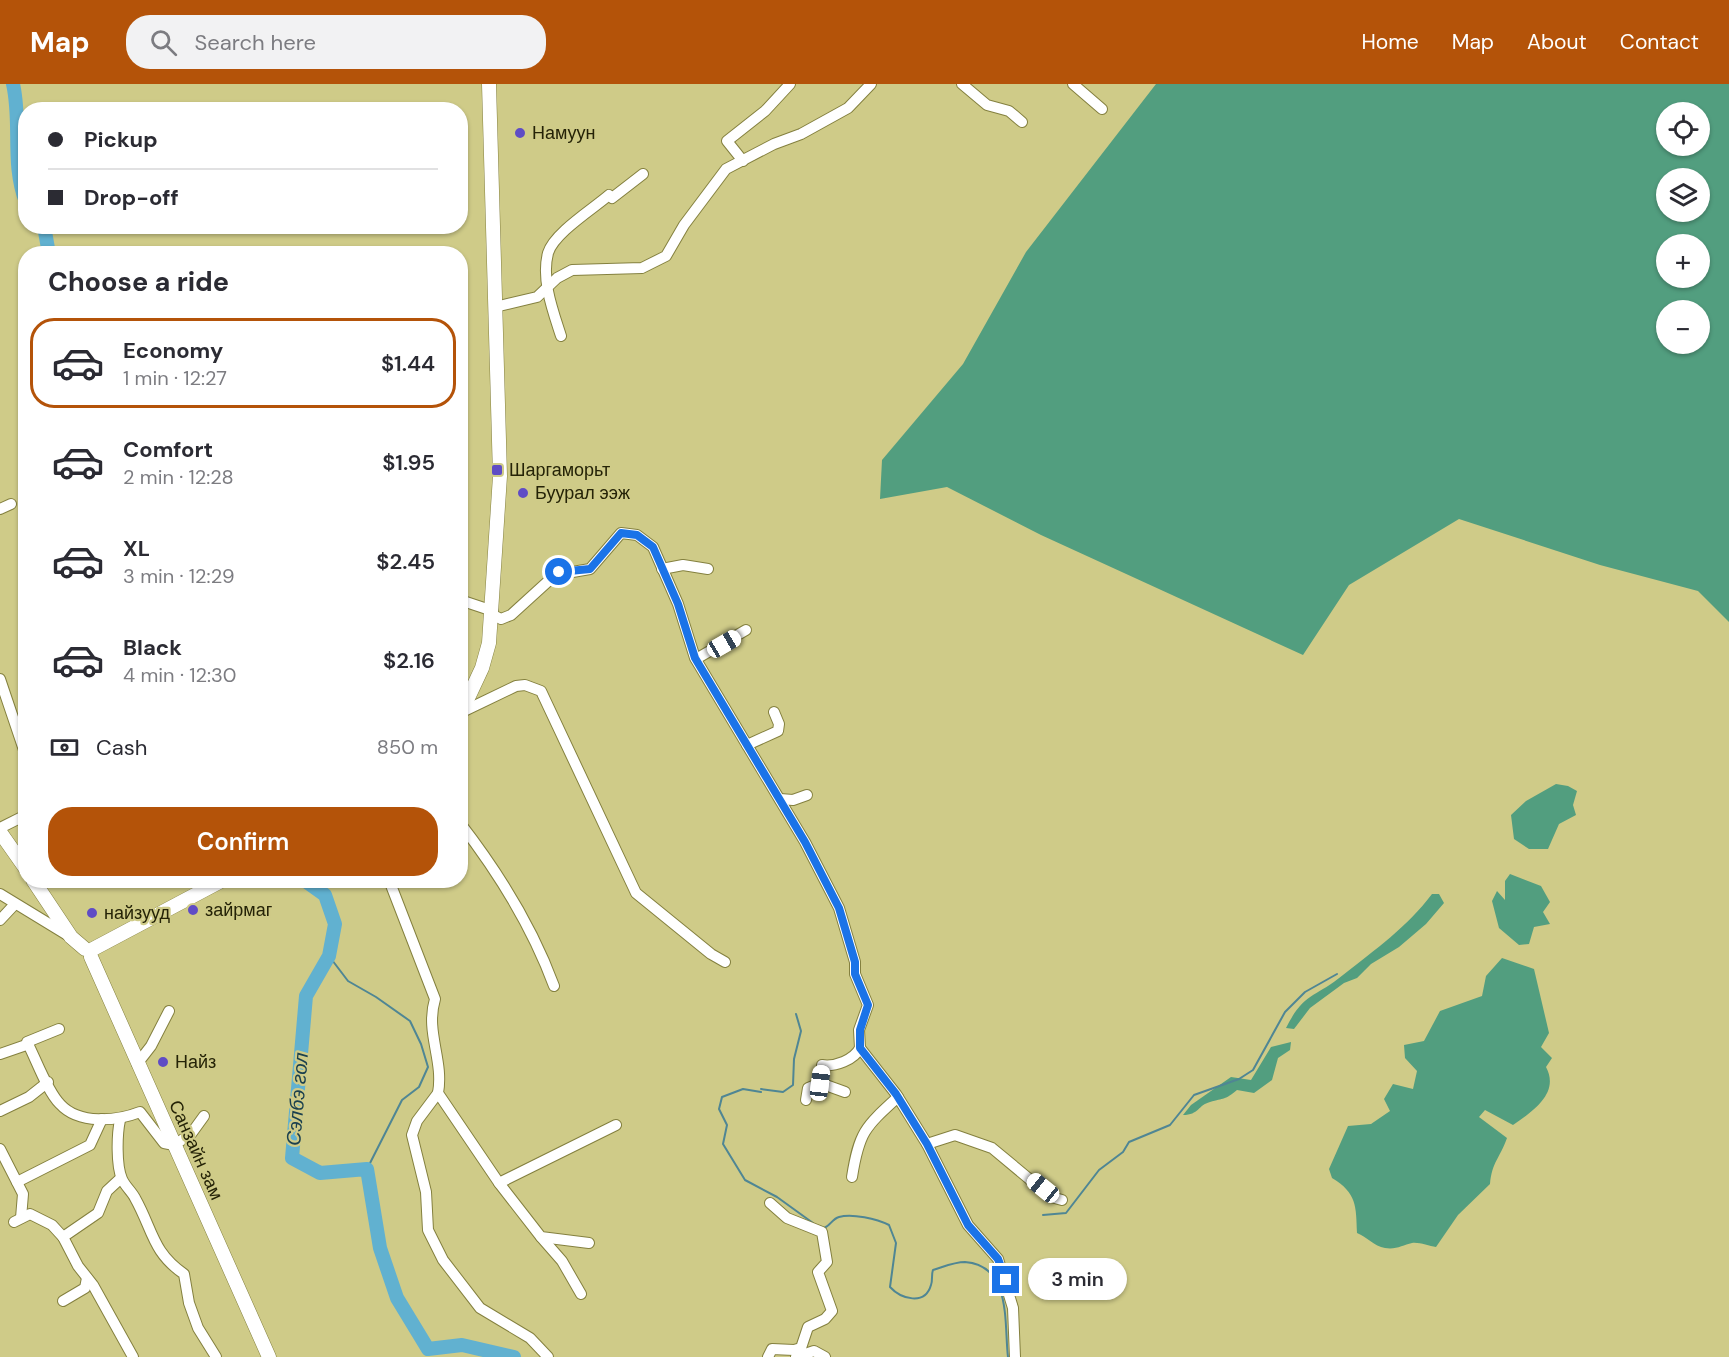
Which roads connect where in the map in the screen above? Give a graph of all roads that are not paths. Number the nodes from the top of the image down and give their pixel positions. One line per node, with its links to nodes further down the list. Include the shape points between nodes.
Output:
1 (490, 84): 11 (main road)
2 (790, 84): 8 (street, via 765,111 727,141)
3 (871, 84): 8 (street, via 848,108)
4 (962, 84): 7 (street, via 987,105 1009,111)
5 (1073, 84): 6 (street)
6 (1102, 109)
7 (1022, 122)
8 (742, 161): 10 (street, via 726,169 666,256 642,268 572,270 557,278)
9 (642, 174): 10 (street, via 561,234 548,252)
10 (547, 290): 11 (street, via 537,297); 12 (street)
11 (495, 307): 18 (main road, via 500,476)
12 (561, 336)
13 (11, 504): 14 (street)
14 (0, 509)
15 (662, 568): 16 (street, via 683,565); 18 (street, via 653,547 637,535 621,533 590,569 559,572 511,615 501,619); 20 (street)
16 (708, 569)
17 (468, 603): 18 (street)
18 (493, 613): 22 (main road, via 482,668)
19 (747, 630): 20 (street)
20 (696, 659): 26 (street)
21 (0, 679): 25 (street)
22 (468, 700)
23 (468, 710): 41 (street, via 516,687 525,685 541,691 636,893)
24 (774, 712): 26 (street, via 778,731)
25 (18, 735)
26 (747, 745): 28 (street)
27 (807, 795): 28 (street, via 796,800)
28 (780, 799): 46 (street, via 839,908 855,974 868,1005 860,1030)
29 (18, 820): 30 (street)
30 (0, 830): 32 (main road)
31 (468, 833): 42 (street, via 543,956)
32 (18, 857)
33 (38, 888): 39 (main road)
34 (203, 888): 40 (main road)
35 (392, 888): 52 (street, via 435,999 431,1032 441,1070)
36 (0, 894): 37 (street)
37 (15, 904): 38 (street); 39 (street)
38 (0, 920)
39 (71, 937): 40 (main road)
40 (90, 952): 48 (main road, Санзайн зам)
41 (725, 962)
42 (554, 986)
43 (169, 1011): 48 (street)
44 (59, 1029): 45 (street)
45 (28, 1044): 47 (street); 49 (street)
46 (860, 1048): 50 (street, via 857,1054 833,1066 822,1065); 53 (street)
47 (0, 1054)
48 (137, 1064): 61 (main road, Санзайн зам)
49 (48, 1082): 55 (street); 57 (street, via 59,1104 73,1114)
50 (820, 1083): 51 (street); 54 (street, via 808,1088)
51 (845, 1092)
52 (438, 1093): 66 (street); 78 (street, via 417,1121 412,1135 426,1192 428,1230 443,1260 480,1308 530,1338)
53 (898, 1097): 60 (street); 63 (street, via 868,1124 860,1137)
54 (806, 1100)
55 (0, 1111)
56 (204, 1116): 61 (street, via 191,1134)
57 (102, 1119): 58 (street); 65 (street, via 90,1145)
58 (120, 1120): 61 (street, via 140,1112 164,1143); 64 (street, via 117,1135)
59 (616, 1125): 66 (street)
60 (927, 1144): 67 (street, via 954,1135 992,1148 1051,1197); 82 (street, via 968,1225 998,1259 1013,1308)
61 (174, 1145): 77 (main road, Санзайн зам)
62 (0, 1149): 65 (street)
63 (852, 1177)
64 (122, 1178): 69 (street, via 107,1191 98,1213); 76 (street, via 135,1197 159,1251 184,1274 198,1328)
65 (17, 1182): 69 (street, via 23,1194 18,1220 30,1214 37,1216)
66 (499, 1183): 70 (street)
67 (1062, 1200)
68 (770, 1203): 79 (street, via 787,1218 822,1232 827,1262 818,1272 832,1311 808,1327 801,1348 772,1349)
69 (63, 1237): 72 (street)
70 (541, 1237): 71 (street); 73 (street, via 562,1261)
71 (589, 1243)
72 (87, 1278): 74 (street, via 85,1288); 75 (street)
73 (580, 1294)
74 (63, 1301)
75 (133, 1357)
76 (216, 1357)
77 (268, 1357)
78 (548, 1357)
79 (768, 1357)
80 (796, 1357): 81 (street, via 814,1351)
81 (825, 1357)
82 (1015, 1357)

